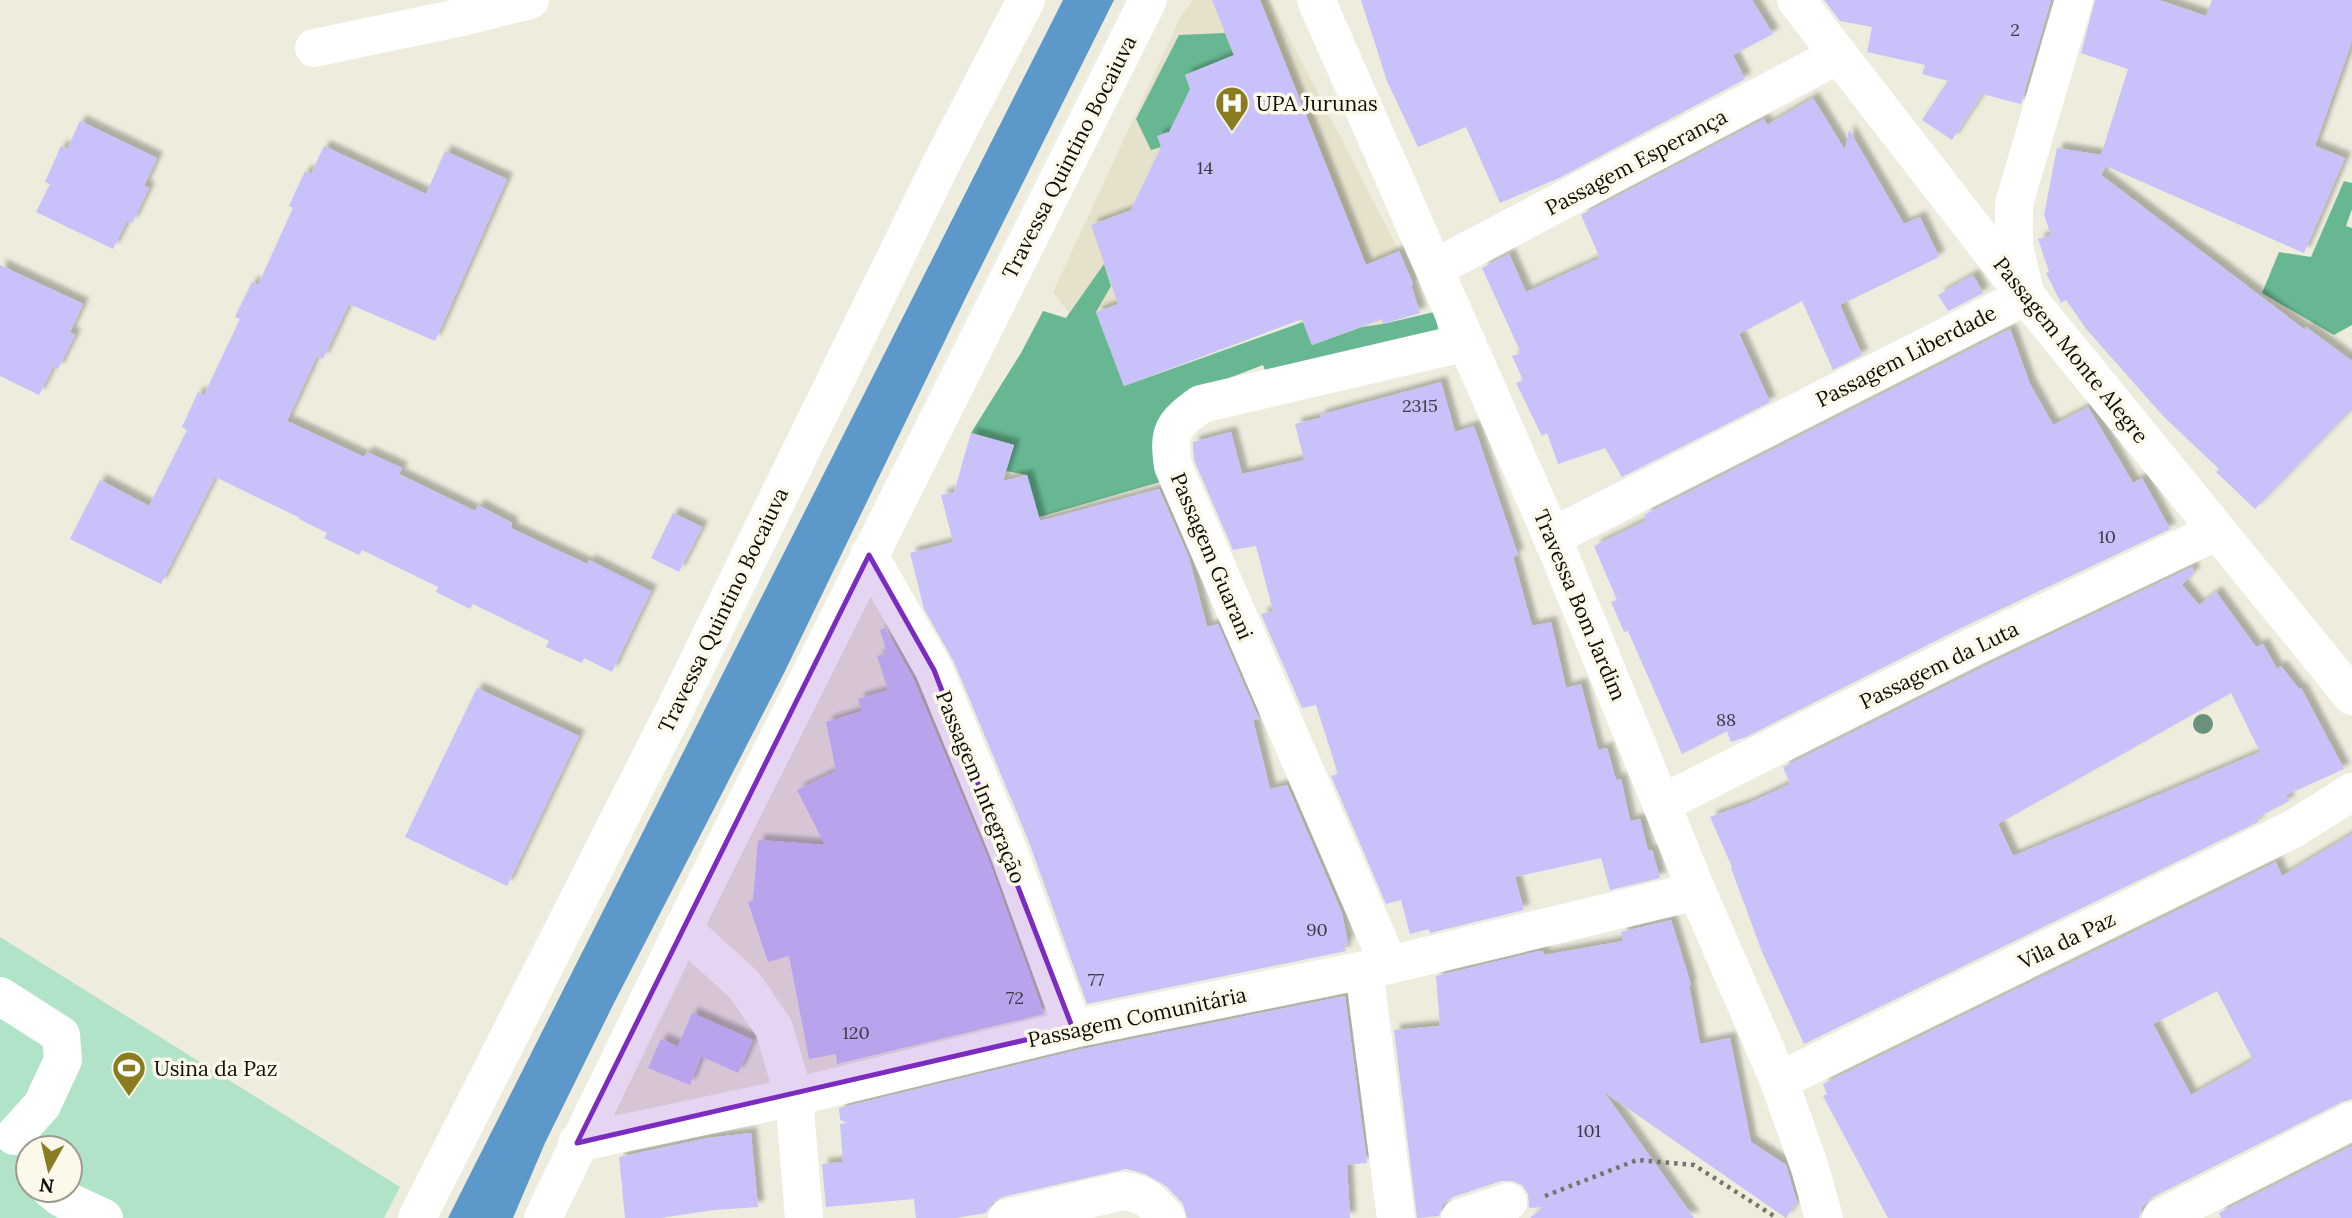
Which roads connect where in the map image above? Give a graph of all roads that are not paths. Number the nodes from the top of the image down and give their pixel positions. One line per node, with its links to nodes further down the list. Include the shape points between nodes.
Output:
1 (530, 0): 7 (street)
2 (1026, 0): 32 (street, Travessa Quintino Bocaiuva)
3 (1148, 0): 15 (street, Travessa Quintino Bocaiuva)
4 (1316, 0): 10 (street, Travessa Bom Jardim)
5 (1796, 0): 9 (street, Passagem Monte Alegre)
6 (2074, 0): 11 (street, via 2014,204 2014,247)
7 (442, 9): 8 (street)
8 (314, 48)
9 (1838, 55): 10 (street, Passagem Esperança); 11 (street, Passagem Monte Alegre)
10 (1435, 268): 12 (street, Travessa Bom Jardim)
11 (2026, 296): 13 (street, Passagem Monte Alegre); 14 (street, Passagem Liberdade)
12 (1467, 342): 14 (street, Travessa Bom Jardim); 21 (street, Passagem Guarani, via 1201,404 1180,419 1169,440 1173,466)
13 (2217, 531): 16 (street, Passagem Monte Alegre); 18 (street, Passagem da Luta)
14 (1552, 537): 18 (street, Travessa Bom Jardim)
15 (869, 555): 20 (street, Travessa Quintino Bocaiuva); 23 (street, Passagem Integração, via 934,670 1008,850)
16 (2352, 696)
17 (2352, 792): 24 (street, Vila da Paz, via 2293,829)
18 (1663, 803): 19 (street, Travessa Bom Jardim)
19 (1697, 891): 21 (street, Passagem Comunitária); 24 (street, Travessa Bom Jardim)
20 (683, 929): 25 (street, via 744,985 774,1028); 28 (street, Travessa Quintino Bocaiuva)
21 (1376, 968): 23 (street, Passagem Comunitária); 37 (street, Passagem Guarani)
22 (0, 996): 27 (street, via 61,1035 63,1060 42,1105)
23 (1073, 1029): 25 (street, Passagem Comunitária)
24 (1779, 1081): 39 (street, Travessa Bom Jardim)
25 (794, 1097): 28 (street, Passagem Comunitária); 34 (street)
26 (2352, 1121): 40 (street)
27 (18, 1134)
28 (578, 1143): 33 (street, Travessa Quintino Bocaiuva)
29 (1508, 1202): 38 (street)
30 (74, 1204): 31 (street)
31 (104, 1218)
32 (417, 1218)
33 (543, 1218)
34 (804, 1218)
35 (1007, 1218): 36 (street, via 1123,1191 1150,1199)
36 (1166, 1218)
37 (1396, 1218)
38 (1460, 1218)
39 (1824, 1218)
40 (2161, 1218)

